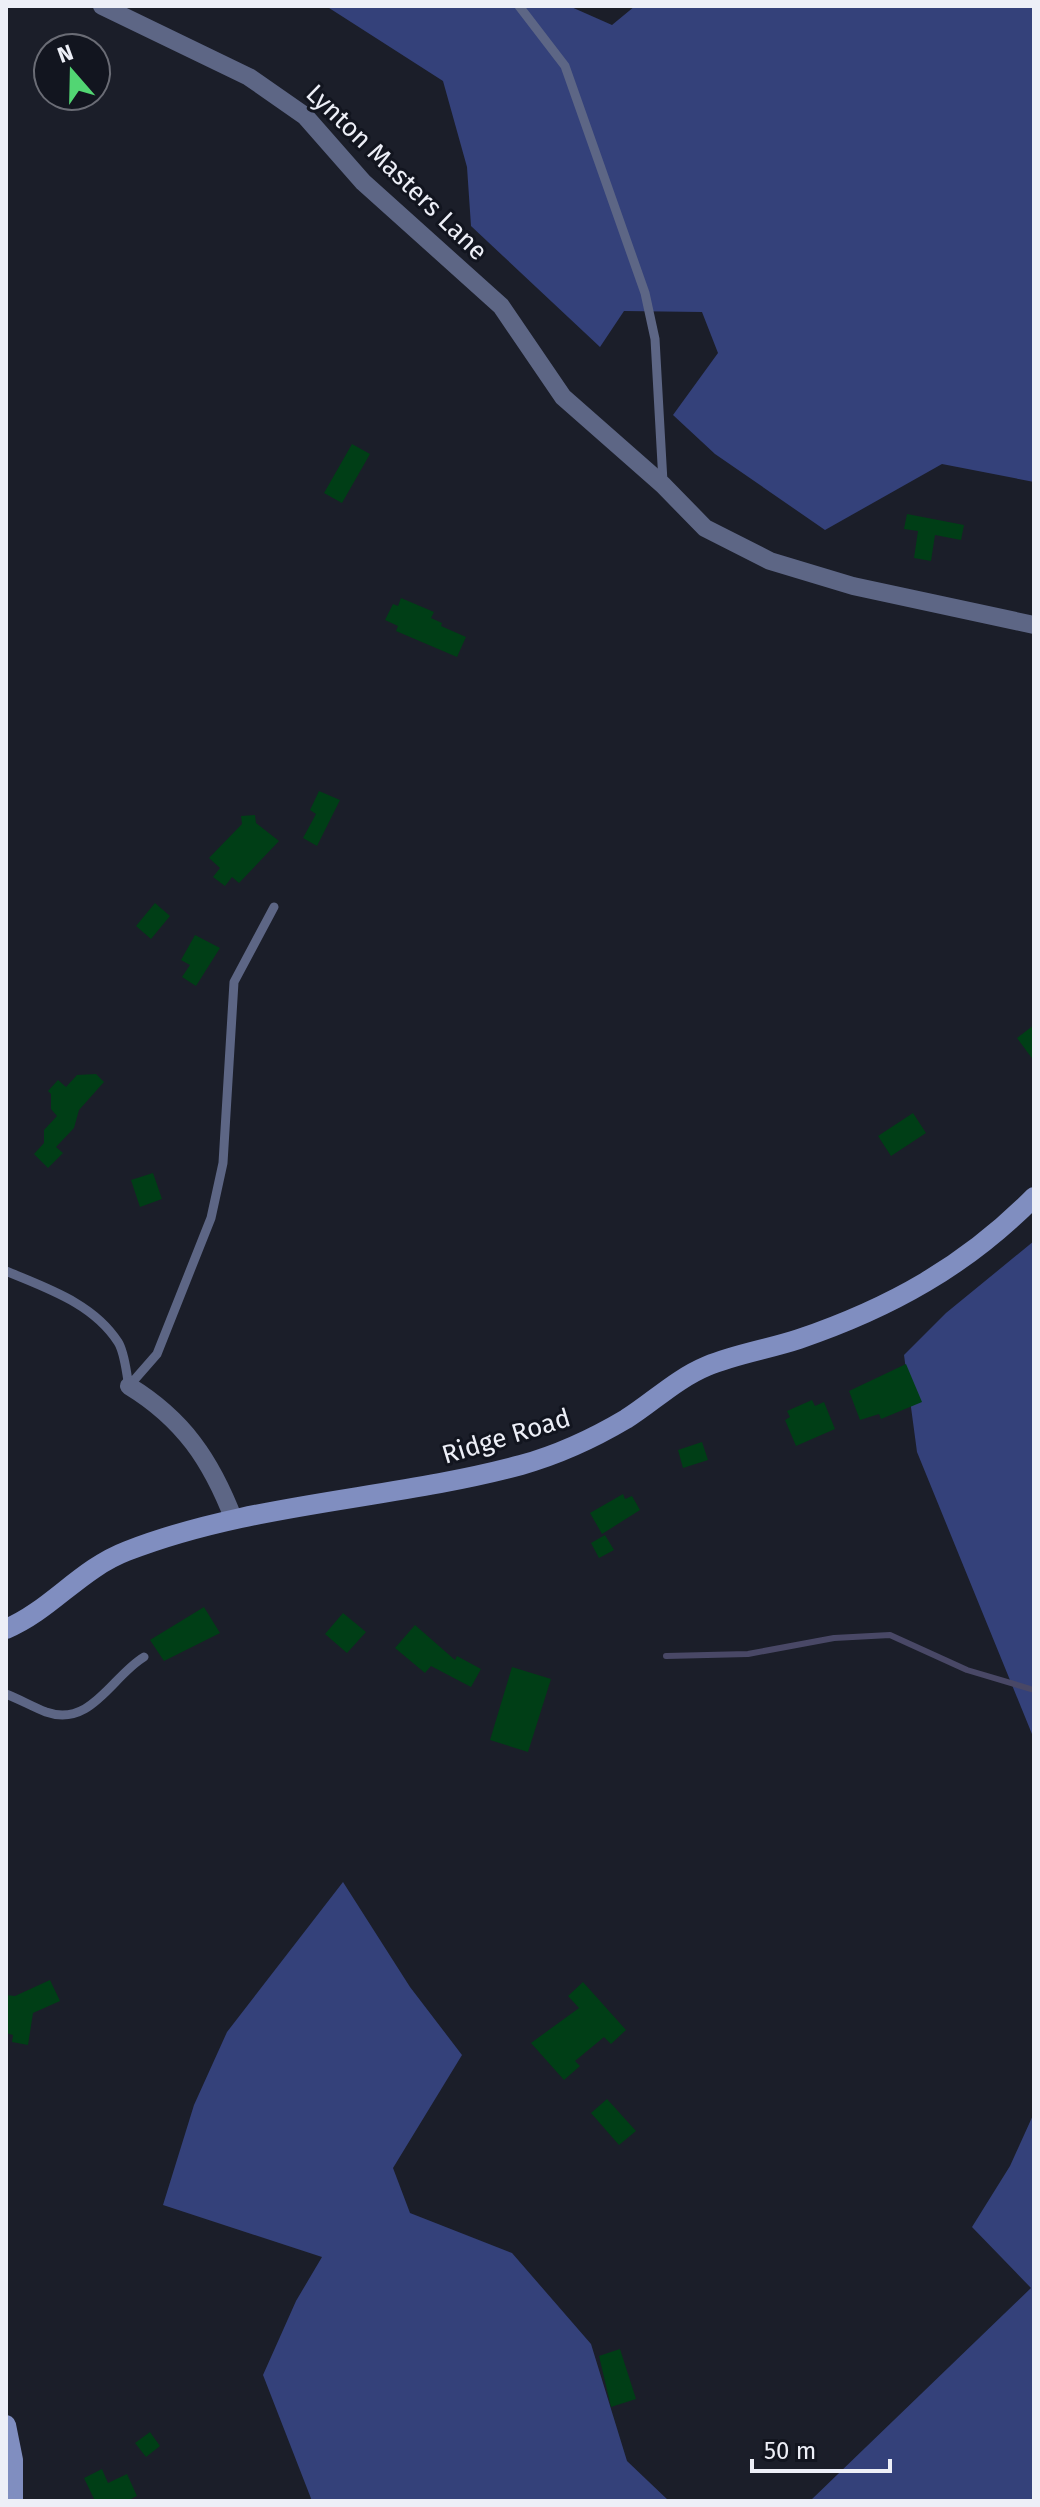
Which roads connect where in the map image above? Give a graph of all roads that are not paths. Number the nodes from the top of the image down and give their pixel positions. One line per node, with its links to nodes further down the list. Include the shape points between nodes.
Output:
1 (102, 6): 3 (street, Lynton Masters Lane, via 249,77 305,116 363,182 501,306 563,397)
2 (519, 6): 3 (lane, via 565,66 645,293 655,339)
3 (663, 485): 4 (street, Lynton Masters Lane, via 705,528 770,561 853,586)
4 (1034, 625)
5 (274, 907): 8 (lane, via 234,982 223,1163 211,1218 157,1354)
6 (1034, 1197): 9 (street, Ridge Road, via 960,1262 878,1310 706,1366 587,1440 524,1464 410,1491)
7 (6, 1271): 8 (lane, via 95,1315 119,1344)
8 (129, 1386): 9 (street, via 161,1406 195,1442)
9 (234, 1520): 10 (street, Ridge Road, via 109,1559)
10 (6, 1629)
11 (144, 1657): 12 (lane, via 80,1712 46,1712)
12 (6, 1694)
13 (6, 2425): 14 (street)
14 (13, 2501)

